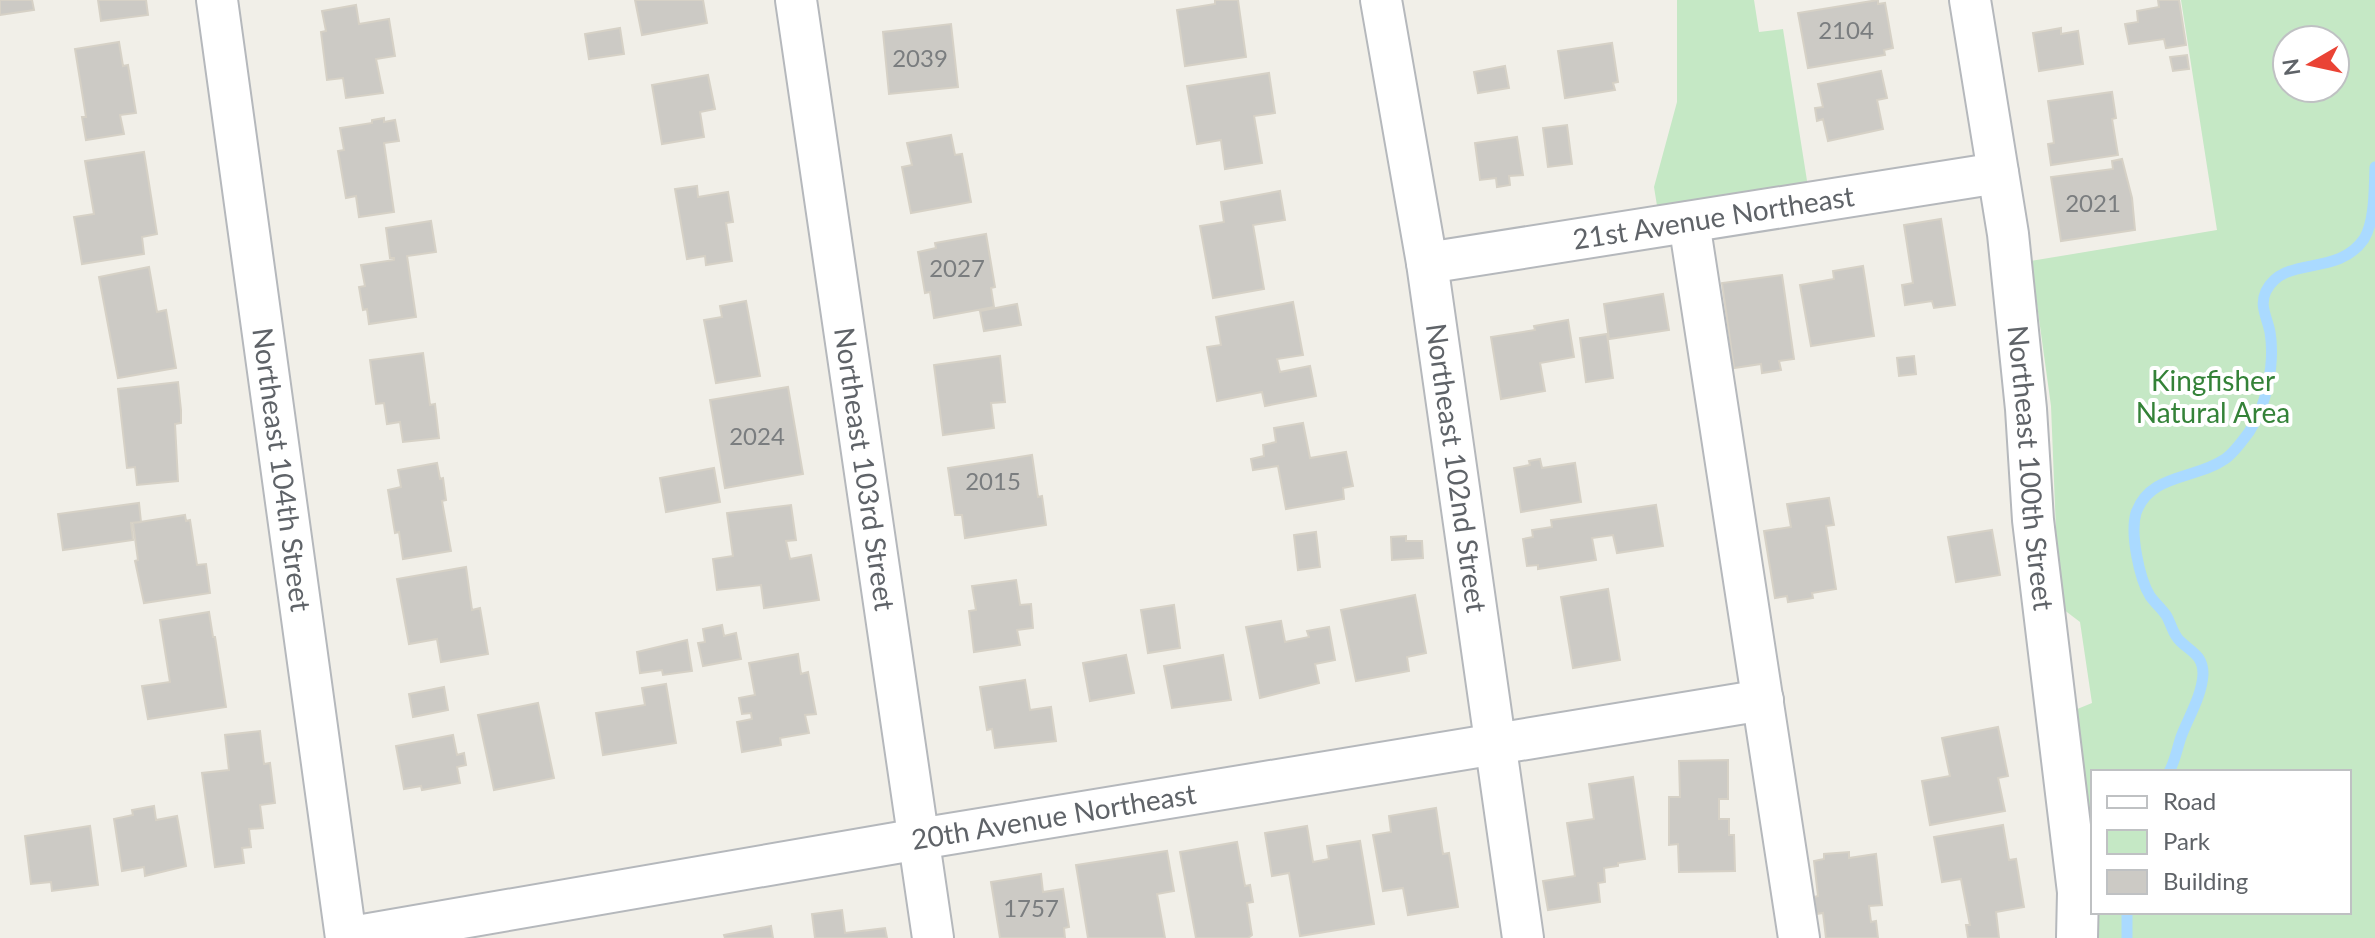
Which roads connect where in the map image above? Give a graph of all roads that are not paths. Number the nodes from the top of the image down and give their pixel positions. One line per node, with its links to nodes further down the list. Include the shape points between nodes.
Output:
1 (217, 0): 11 (street, Northeast 104th Street)
2 (796, 0): 10 (street, Northeast 103rd Street)
3 (1381, 0): 7 (street, Northeast 102nd Street)
4 (1970, 0): 5 (street, Northeast 100th Street)
5 (1998, 173): 6 (street, 21st Avenue Northeast); 15 (street, Northeast 100th Street, via 2078,892)
6 (1689, 222): 7 (street, 21st Avenue Northeast); 8 (street)
7 (1427, 263): 9 (street, Northeast 102nd Street)
8 (1763, 700): 9 (street, 20th Avenue Northeast); 14 (street)
9 (1497, 743): 10 (street, 20th Avenue Northeast); 13 (street, Northeast 102nd Street)
10 (919, 839): 11 (street, 20th Avenue Northeast); 12 (street, Northeast 103rd Street)
11 (346, 938)
12 (933, 938)
13 (1523, 938)
14 (1799, 938)
15 (2077, 938)

